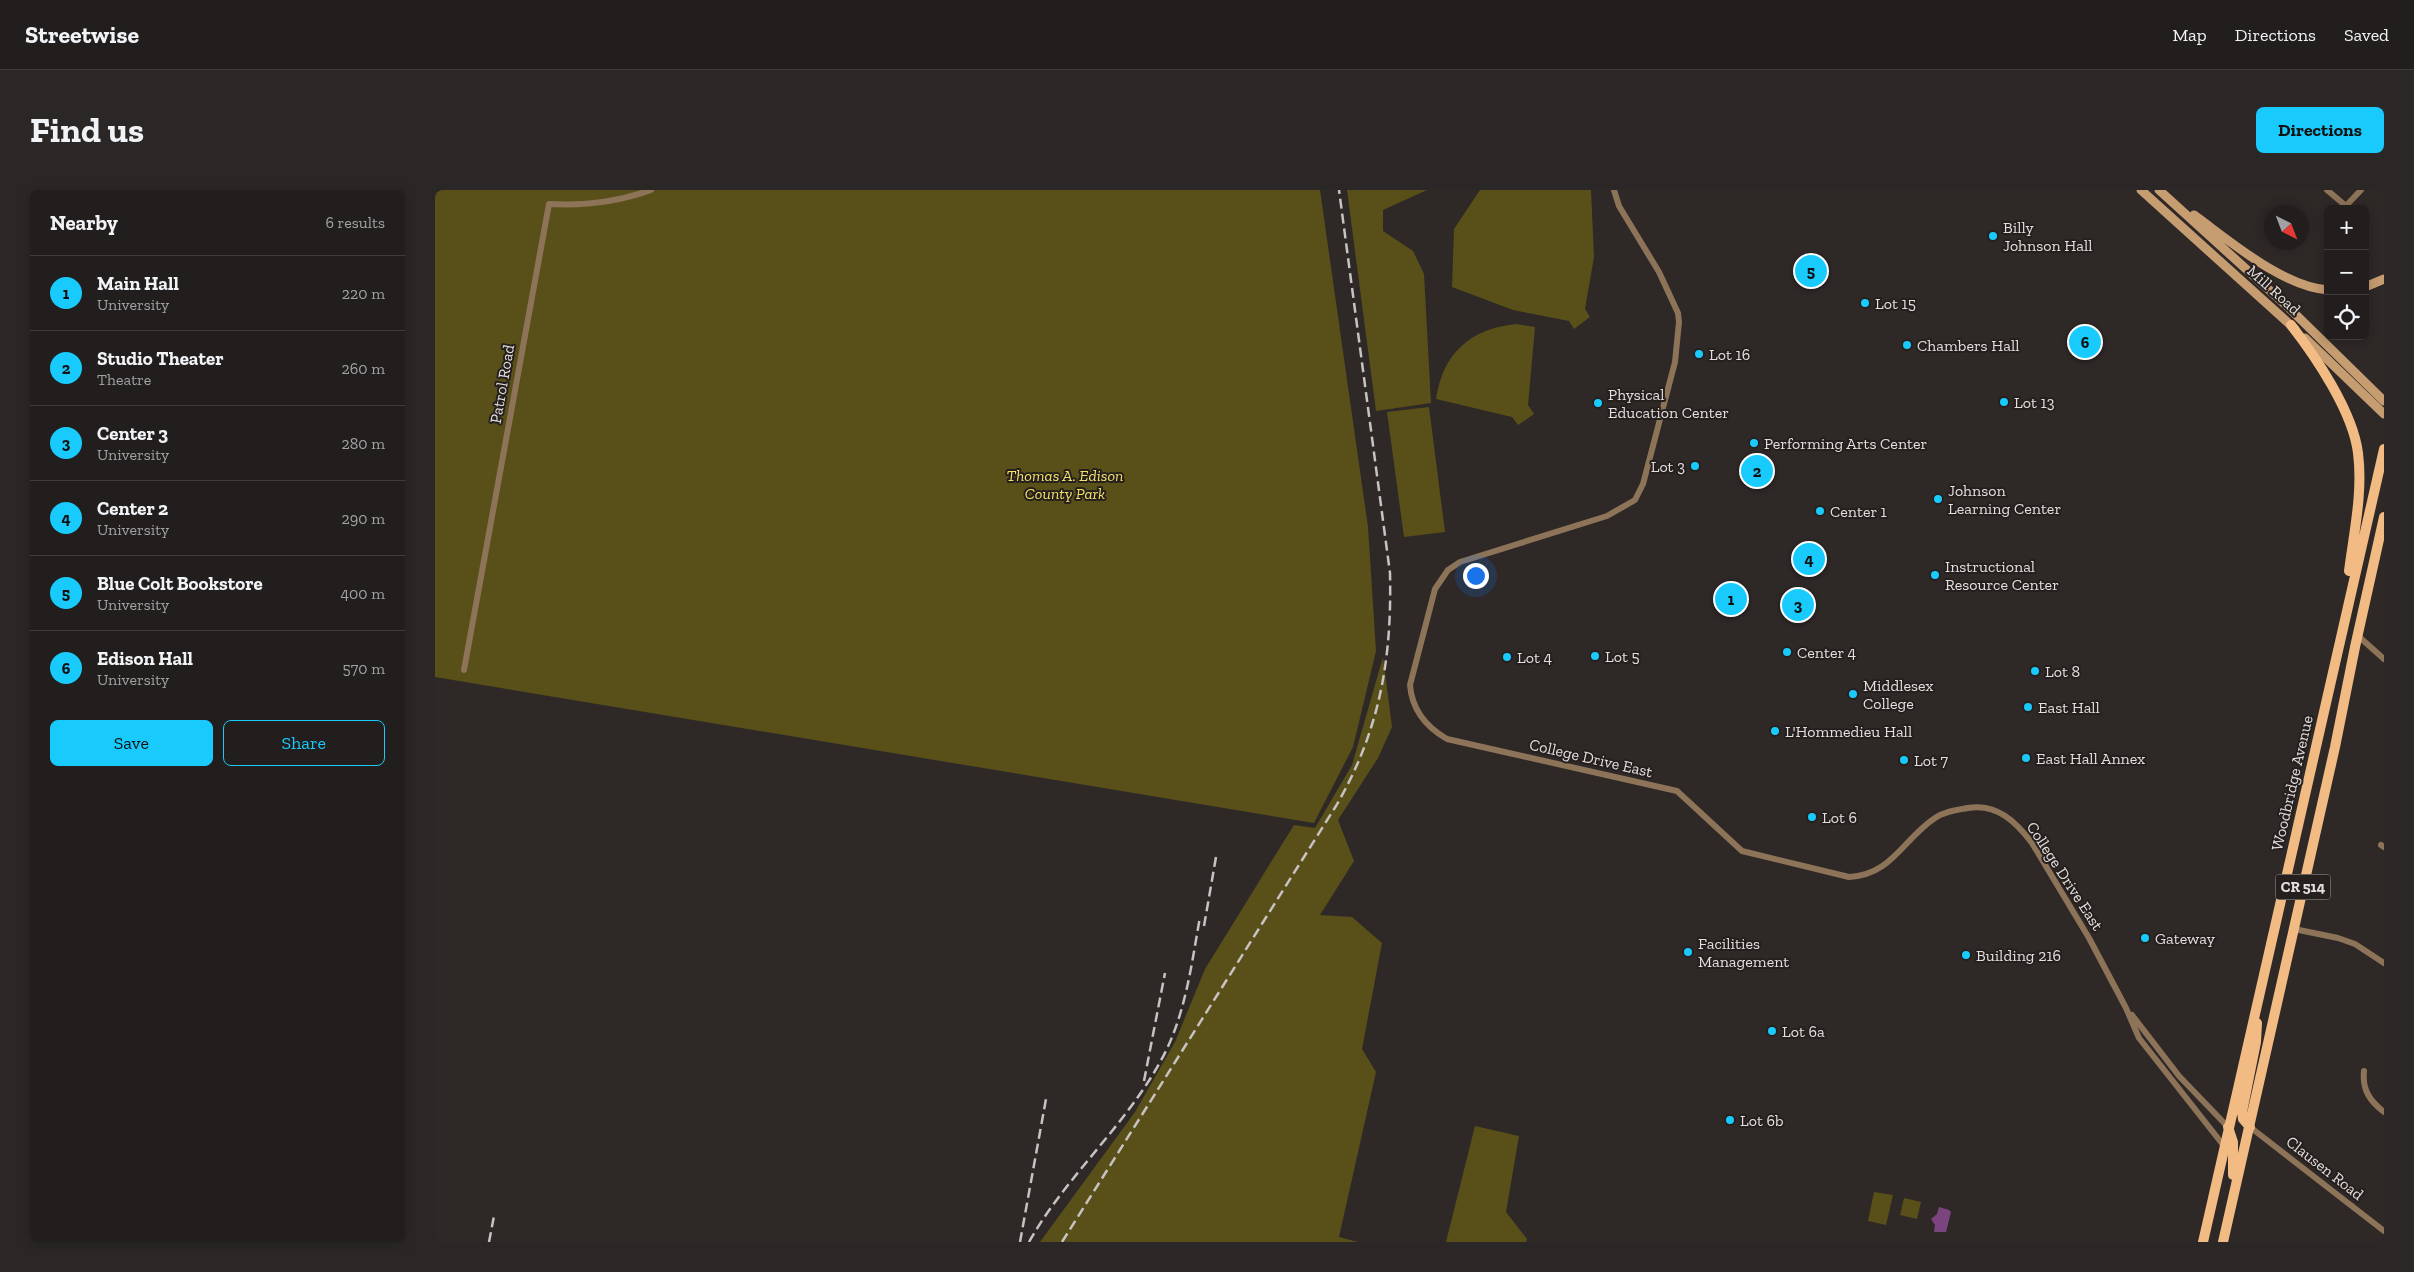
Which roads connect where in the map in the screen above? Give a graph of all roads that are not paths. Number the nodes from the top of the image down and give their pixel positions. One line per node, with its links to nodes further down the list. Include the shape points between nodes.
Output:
1 (651, 190): 21 (street, Patrol Road, via 598,202 549,204)
2 (1615, 190): 25 (street, College Drive East, via 1619,206 1662,279 1679,322 1675,362 1643,484 1635,500 1607,516 1459,562 1448,570 1435,589 1410,685 1411,697 1424,722 1447,739 1677,791 1742,851 1849,877 1878,871 1936,817 1973,807 1994,810 2009,818 2032,843)
3 (2141, 190): 12 (street, Mill Road)
4 (2159, 190): 11 (street, via 2259,262 2288,278); 13 (street, Mill Road, via 2289,308)
5 (2327, 190): 7 (street)
6 (2361, 190): 8 (street)
7 (2343, 205)
8 (2347, 205)
9 (2384, 279): 10 (street)
10 (2369, 285)
11 (2324, 290)
12 (2291, 325): 14 (street, Mill Road); 18 (main road, via 2343,408 2358,451 2359,490)
13 (2384, 401)
14 (2384, 414)
15 (2384, 448): 18 (main road, Woodbridge Avenue / CR 514)
16 (2384, 517): 17 (main road, Woodbridge Avenue / CR 514)
17 (2381, 547): 19 (main road, Woodbridge Avenue / CR 514)
18 (2343, 626): 24 (main road, Woodbridge Avenue / CR 514)
19 (2357, 635): 20 (street); 22 (main road, Woodbridge Avenue / CR 514)
20 (2384, 659)
21 (464, 670)
22 (2294, 929): 23 (street, via 2355,944); 29 (main road, Woodbridge Avenue / CR 514)
23 (2384, 963)
24 (2259, 1000): 28 (main road, Woodbridge Avenue / CR 514); 29 (main road, via 2256,1042 2242,1112)
25 (2127, 1008): 28 (street, via 2179,1076); 30 (street, College Drive East, via 2139,1038)
26 (2364, 1072): 27 (street, via 2365,1090)
27 (2384, 1112)
28 (2228, 1127): 30 (main road, Woodbridge Avenue / CR 514); 31 (main road, via 2233,1142)
29 (2250, 1127): 31 (main road, Woodbridge Avenue / CR 514); 32 (street, Clausen Road)
30 (2224, 1146): 33 (main road, Woodbridge Avenue / CR 514)
31 (2233, 1190): 34 (main road, Woodbridge Avenue / CR 514)
32 (2384, 1231)
33 (2203, 1242)
34 (2223, 1242)

